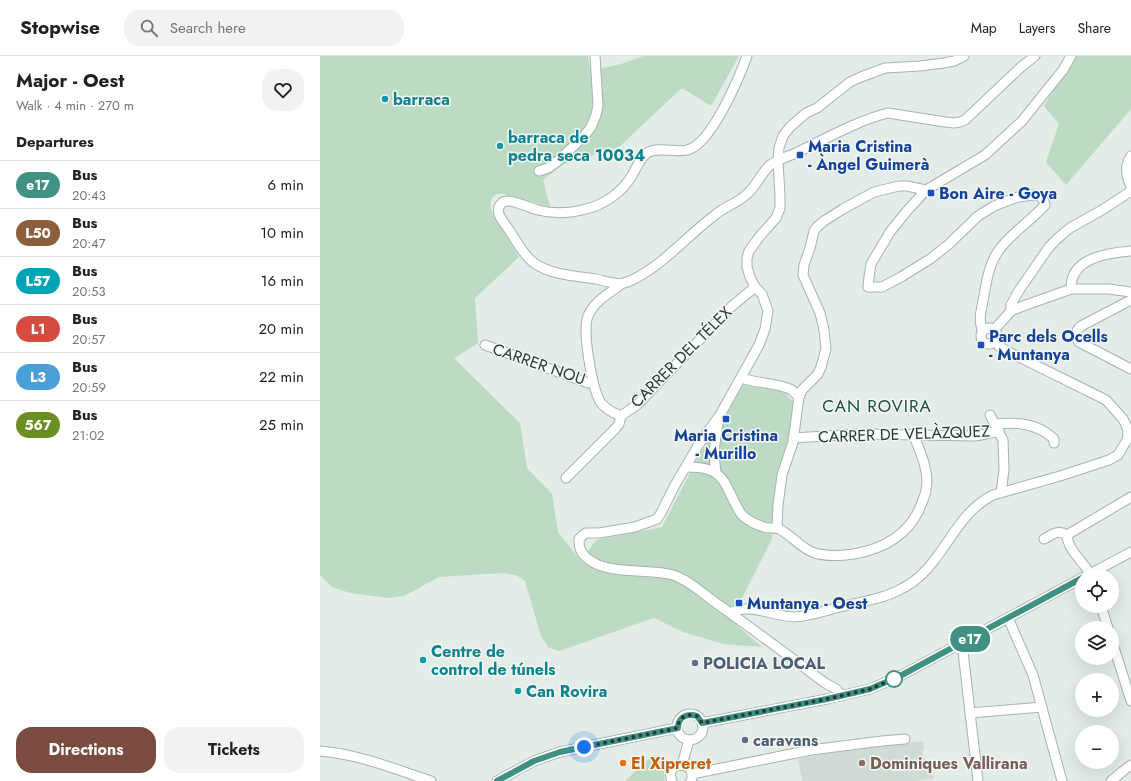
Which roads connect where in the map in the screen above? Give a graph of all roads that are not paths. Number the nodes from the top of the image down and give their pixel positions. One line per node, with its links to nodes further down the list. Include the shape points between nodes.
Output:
1 (594, 56): 8 (street, via 598,105 592,127 559,160)
2 (747, 56): 13 (street, via 720,114 704,140 691,150 653,150 646,154 626,184 602,204 561,213 538,210 508,201 500,205 500,217 531,261 560,273)
3 (964, 56): 7 (street, via 944,63 885,68 850,82 790,127 783,136)
4 (1035, 56): 7 (street, CARRER DEL TÉLEX, via 970,116 960,122 888,113 850,127)
5 (1071, 56): 10 (street, via 1045,94 1004,138 985,155)
6 (1131, 156): 9 (street, via 1127,165 1127,176)
7 (778, 161): 13 (street, CARRER DEL TÉLEX, via 770,165 745,196 716,214 650,270 634,280); 14 (street, via 780,208 776,218 749,251 747,258 747,267)
8 (539, 171)
9 (1131, 187)
10 (926, 190): 20 (street, via 890,232 871,264 868,287 882,287 930,259 978,216 994,206 1018,197 1033,195 1040,196 1044,201 1045,205 1005,243 992,263 981,313); 26 (street, via 898,186 874,192 843,208 814,231 803,274 820,313 826,349 818,374 802,390)
11 (1131, 191): 18 (street, via 1070,228 1049,247 1018,292 1011,305)
12 (1131, 251): 15 (street, via 1106,254 1088,261 1072,276)
13 (623, 283): 25 (street, CARRER DEL TÉLEX, via 597,303 587,318)
14 (755, 286): 24 (street, via 765,301 767,320 759,345); 29 (street, CARRER DEL TÉLEX, via 731,307 638,404)
15 (1071, 289): 16 (street); 18 (street)
16 (1131, 292)
17 (1131, 300): 23 (street, via 1081,326 1077,329 1076,336 1079,342)
18 (1011, 312): 19 (street)
19 (994, 330): 20 (street, via 988,328); 21 (street, via 997,335)
20 (983, 331): 21 (street, via 982,337 985,342)
21 (995, 341): 37 (street, via 1009,352 1106,400 1123,420 1128,435 1118,455 1109,460)
22 (485, 345): 25 (street, CARRER NOU, via 588,383)
23 (1131, 369)
24 (742, 378): 26 (street, via 780,386); 27 (street)
25 (593, 382): 29 (street, CARRER DEL TÉLEX, via 604,406)
26 (799, 397): 32 (street)
27 (720, 415): 34 (street); 35 (street, via 715,451)
28 (990, 415): 30 (street)
29 (621, 416): 36 (street, via 615,429)
30 (997, 428): 31 (street, CARRER DE VELÀZQUEZ, via 975,436); 33 (street, via 1021,423 1048,434 1054,439); 37 (street, CARRER DE VELÀZQUEZ, via 1003,440 1004,455)
31 (913, 434): 32 (street, CARRER DE VELÀZQUEZ); 39 (street, via 927,483 912,522 901,534 870,551 826,556 812,552)
32 (793, 438): 39 (street, via 782,475)
33 (1054, 443)
34 (686, 467): 35 (street, via 695,466); 46 (street, via 657,519 635,527 586,533 579,539 581,551 594,563 613,569 674,576)
35 (716, 473): 39 (street, via 742,515 764,527)
36 (566, 478)
37 (1001, 493): 46 (street, via 984,499 975,507 925,572 901,590 803,616 784,616 745,609)
38 (1131, 497): 40 (street)
39 (777, 528)
40 (1067, 535): 41 (street, via 1056,532); 43 (street, via 1067,540)
41 (1044, 539)
42 (1131, 552): 44 (street)
43 (1083, 569)
44 (1100, 569)
45 (1075, 582): 47 (street)
46 (730, 613): 50 (street)
47 (1008, 618): 48 (street); 54 (street, via 1033,675)
48 (962, 643): 51 (street, via 877,687); 55 (street)
49 (1119, 664): 53 (street)
50 (825, 683): 51 (street); 52 (street)
51 (842, 696): 52 (street)
52 (827, 699): 56 (street)
53 (1131, 701)
54 (1042, 707): 55 (street); 68 (street)
55 (970, 712): 67 (street)
56 (702, 723): 57 (street, via 697,716 689,715 681,718); 59 (street, via 698,738)
57 (678, 728): 59 (street, via 681,736); 65 (street, via 560,752 534,761)
58 (905, 739): 63 (street, via 811,750)
59 (689, 740): 61 (street)
60 (320, 751): 64 (street, via 350,756)
61 (682, 764): 63 (street, via 688,767); 66 (street, via 672,769)
62 (1131, 766): 69 (street)
63 (691, 777)
64 (431, 781)
65 (497, 781)
66 (672, 781)
67 (978, 781)
68 (1062, 781)
69 (1112, 781)

